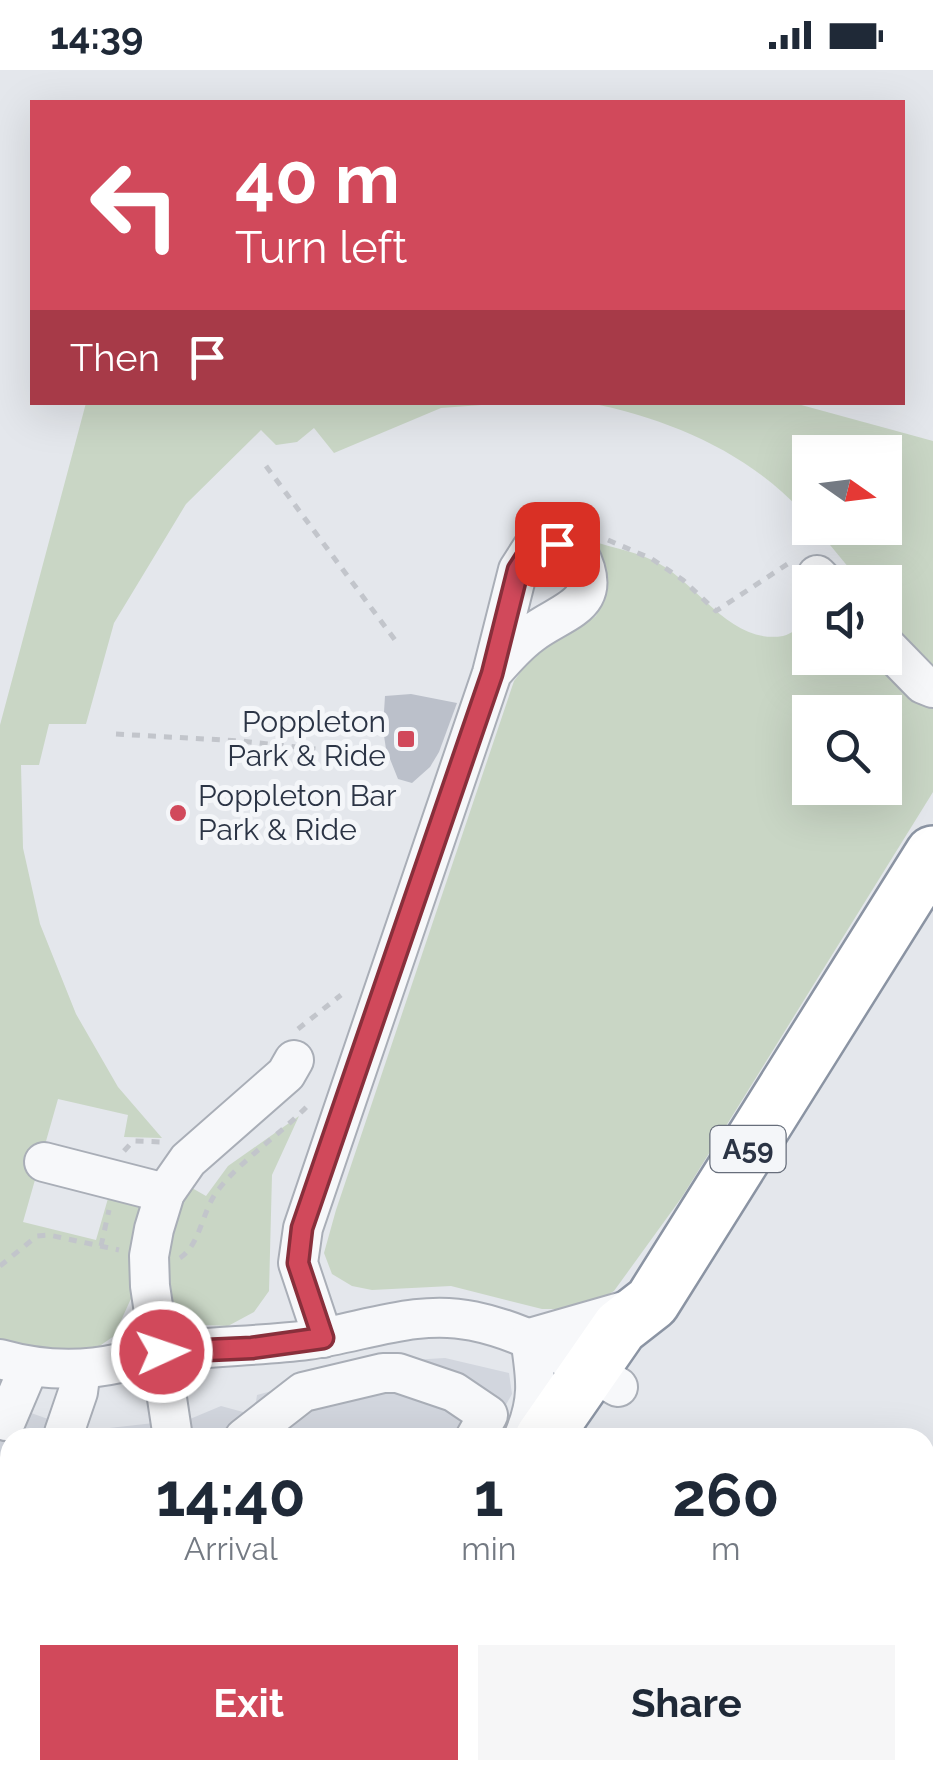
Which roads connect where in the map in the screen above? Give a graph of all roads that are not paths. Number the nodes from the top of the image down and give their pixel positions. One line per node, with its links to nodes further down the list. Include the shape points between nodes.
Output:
1 (902, 663): 3 (street)
2 (492, 674): 9 (street, via 302,1228 298,1263)
3 (933, 688)
4 (933, 854): 8 (highway, A59)
5 (294, 1060): 7 (street, via 188,1160)
6 (44, 1162): 7 (street)
7 (165, 1193): 11 (street, via 149,1256)
8 (652, 1302): 10 (street); 14 (highway, A59, via 620,1327)
9 (323, 1338): 10 (street, via 406,1318 440,1317); 11 (street)
10 (530, 1338): 14 (street); 20 (street, via 537,1388)
11 (162, 1352): 13 (street); 17 (street)
12 (14, 1363): 13 (street); 15 (street)
13 (81, 1369): 16 (street)
14 (604, 1379): 21 (highway, A59); 22 (highway, A59)
15 (6, 1421)
16 (65, 1428)
17 (172, 1428)
18 (257, 1428): 19 (street, via 303,1392 398,1372 454,1392 488,1415)
19 (481, 1428)
20 (527, 1428)
21 (553, 1428)
22 (587, 1428)

